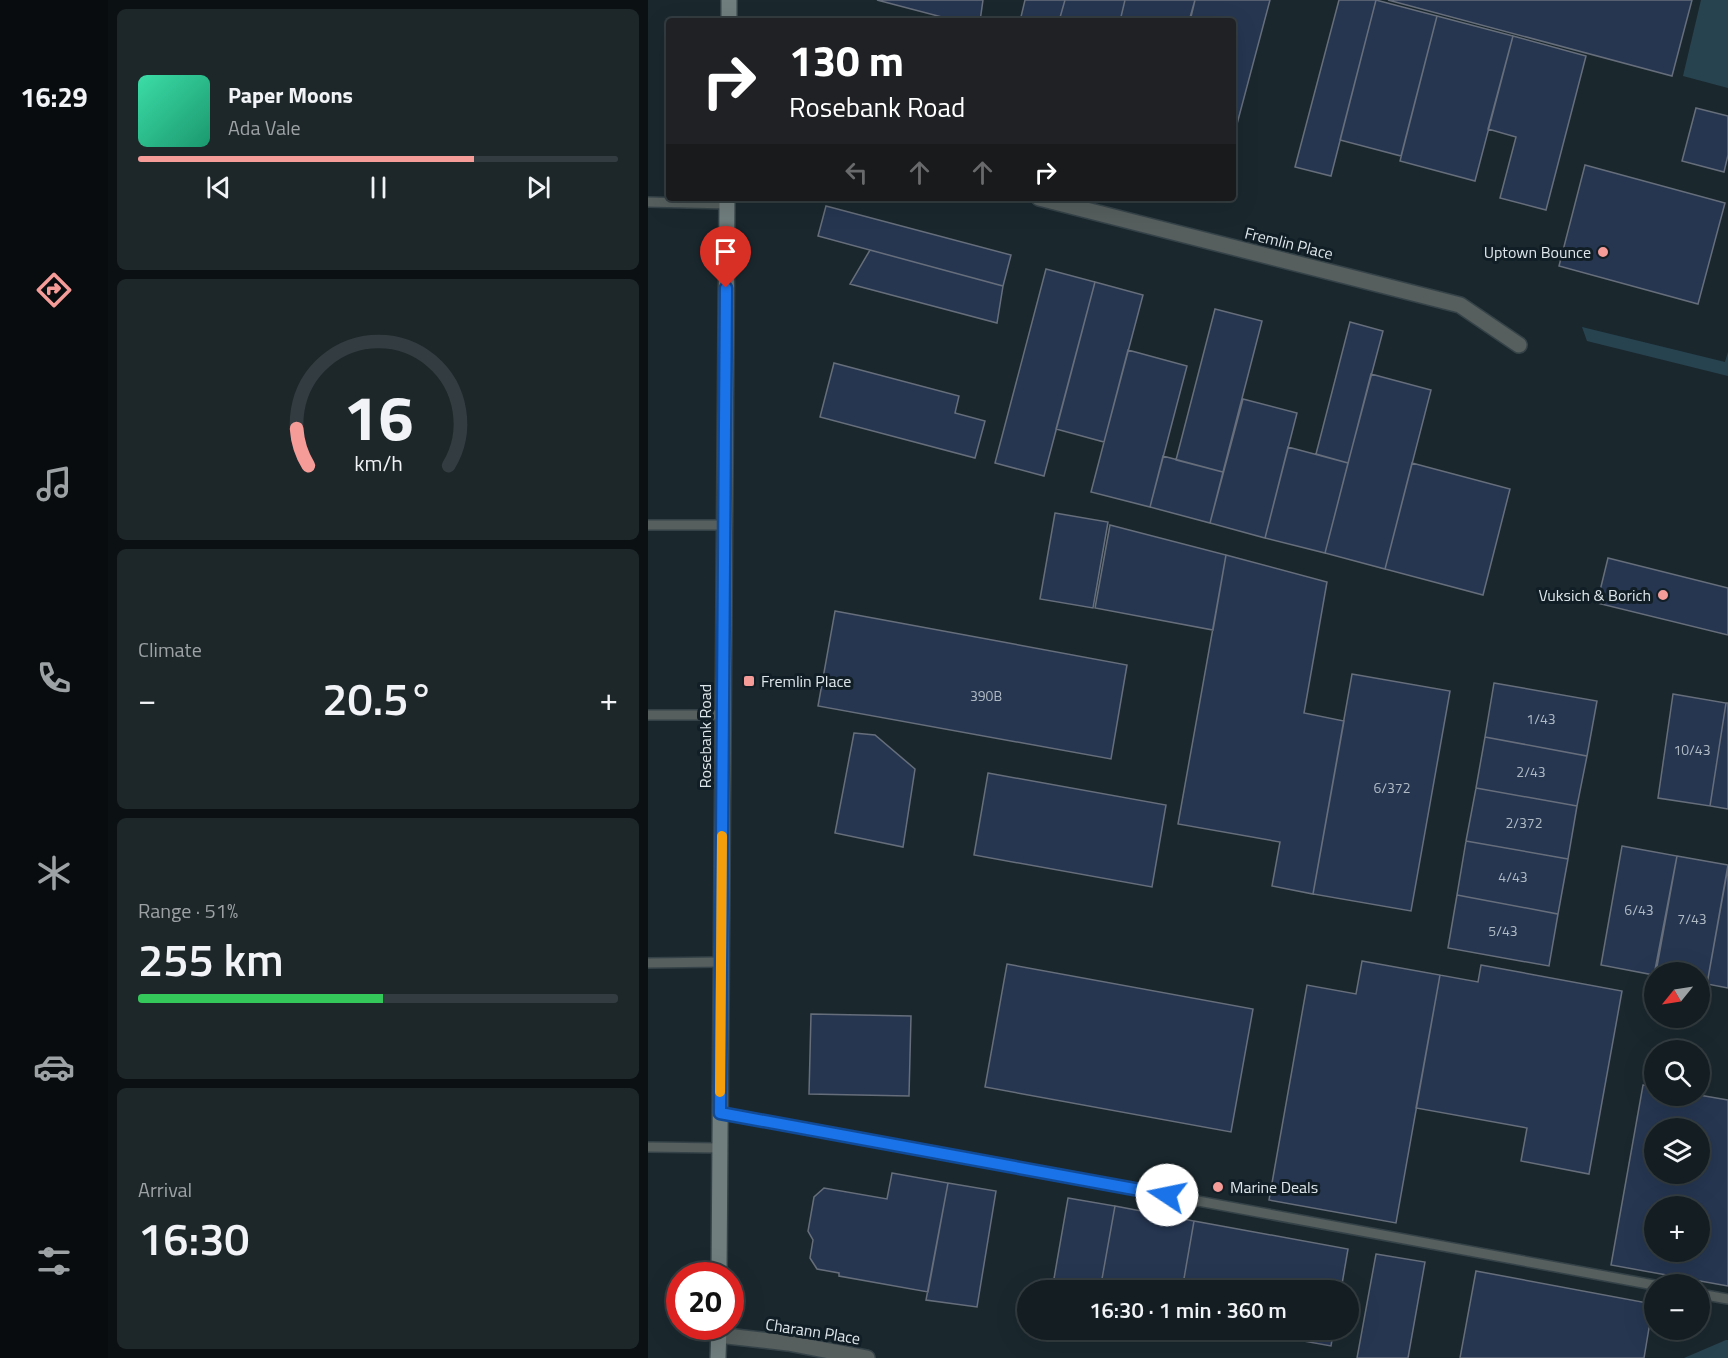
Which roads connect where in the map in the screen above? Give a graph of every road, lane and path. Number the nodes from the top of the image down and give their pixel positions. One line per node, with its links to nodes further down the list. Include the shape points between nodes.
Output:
1 (729, 0): 2 (main road)
2 (729, 18)
3 (727, 201): 5 (lane); 8 (main road, Rosebank Road)
4 (1052, 201): 6 (street, Fremlin Place, via 1460,305)
5 (648, 202)
6 (1519, 345)
7 (648, 525): 8 (lane)
8 (724, 525): 10 (main road, Rosebank Road)
9 (648, 715): 10 (lane)
10 (723, 715): 11 (main road, Rosebank Road)
11 (721, 962): 12 (lane); 13 (main road, Rosebank Road)
12 (648, 963)
13 (720, 1113): 15 (main road, Rosebank Road); 17 (lane)
14 (648, 1147): 15 (lane)
15 (720, 1148): 16 (main road, Rosebank Road)
16 (719, 1262)
17 (1644, 1283)
18 (1710, 1296): 19 (lane)
19 (1728, 1299)
20 (744, 1336): 23 (street, Charann Place)
21 (718, 1340): 22 (main road)
22 (718, 1358)
23 (867, 1358)

